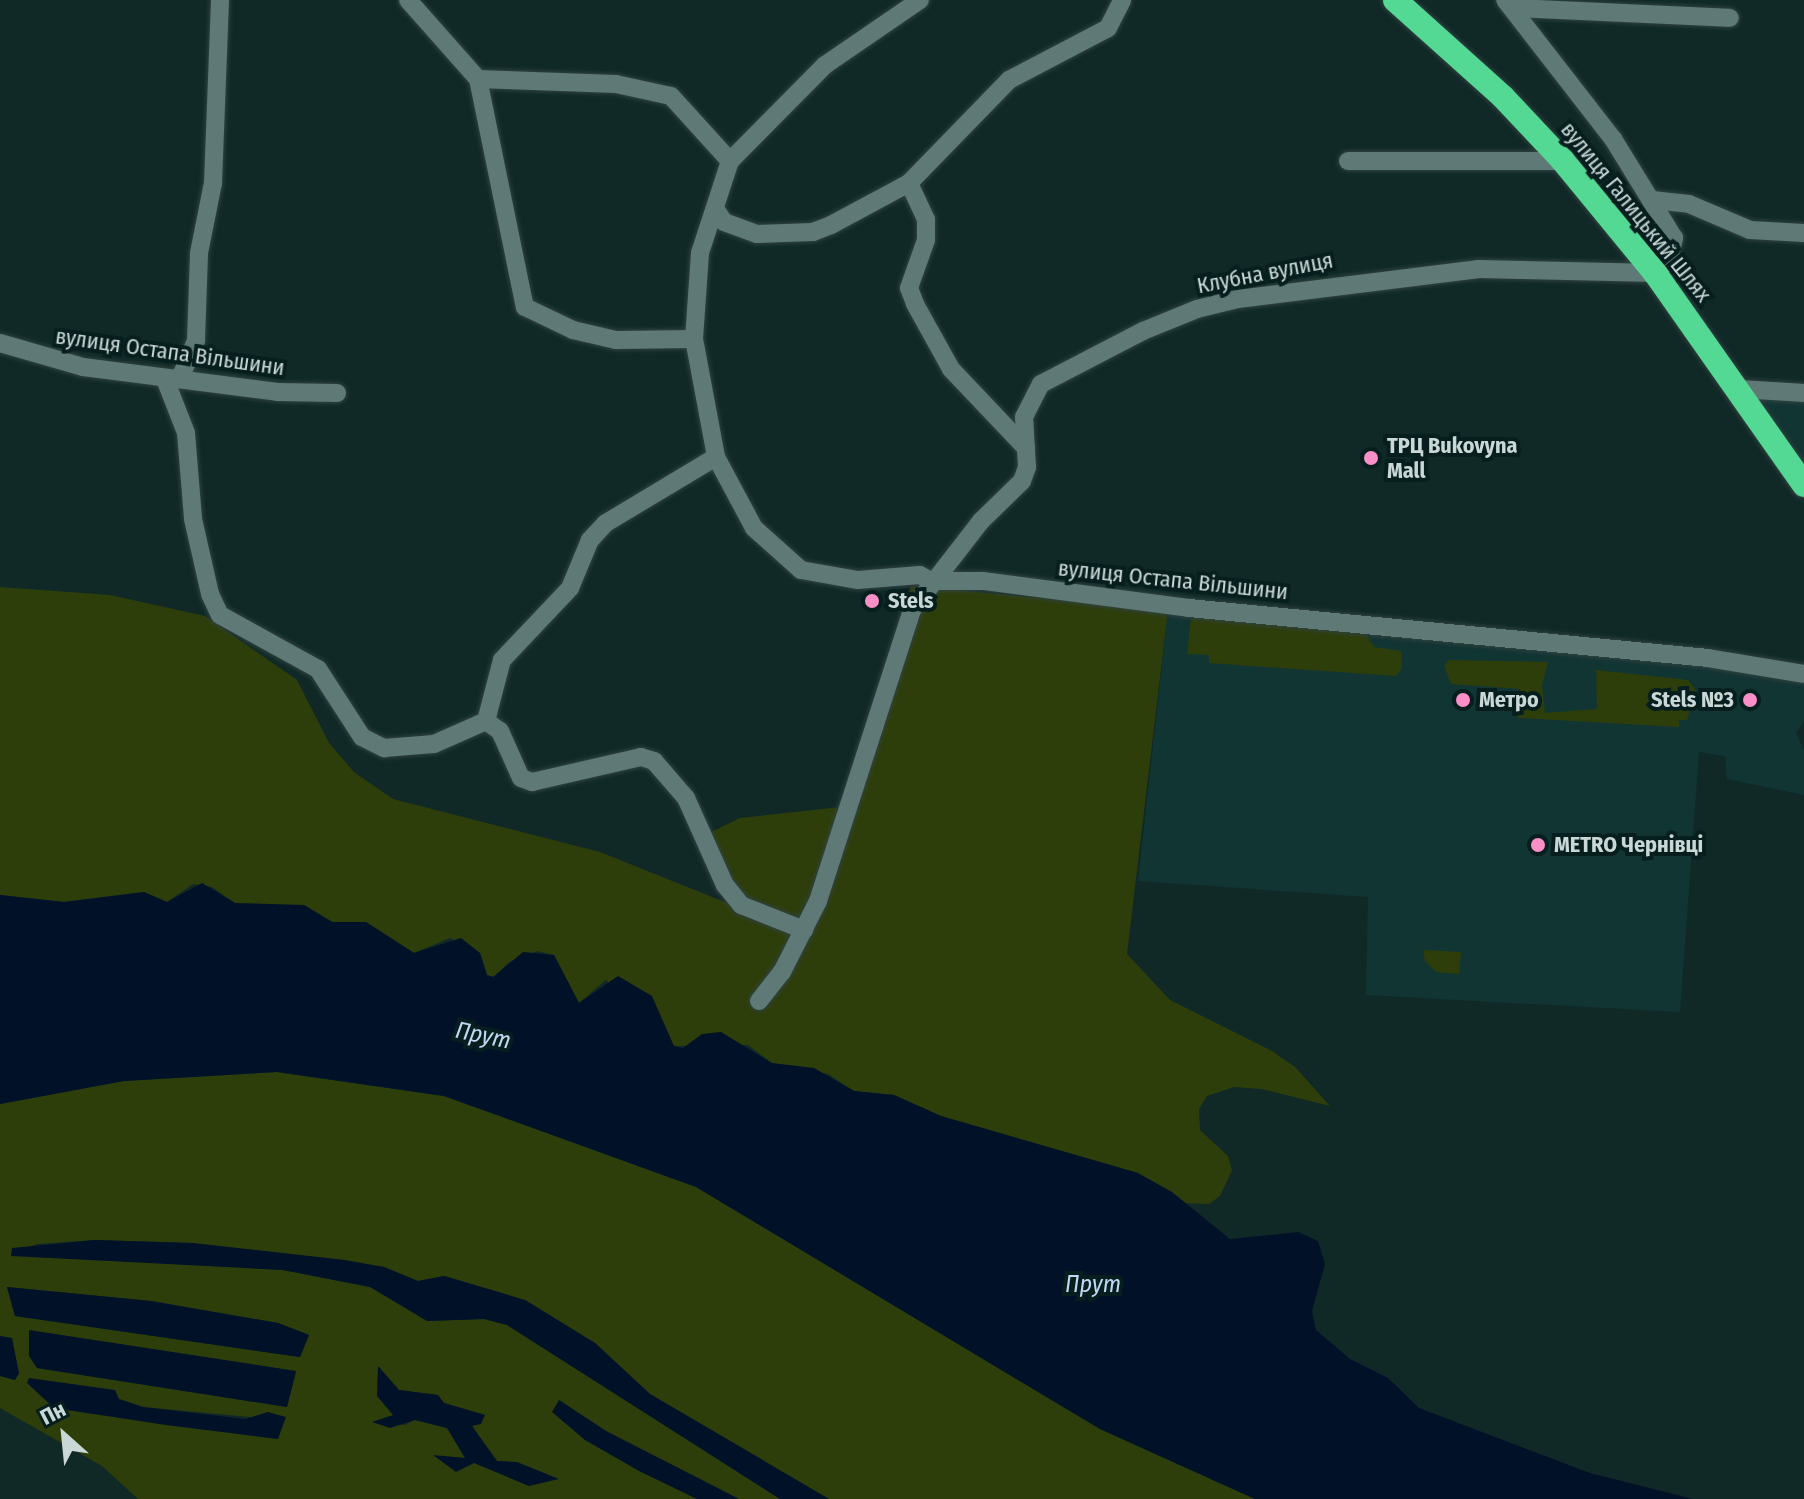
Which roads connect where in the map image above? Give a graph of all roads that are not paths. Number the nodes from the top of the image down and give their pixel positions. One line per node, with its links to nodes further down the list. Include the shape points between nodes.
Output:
1 (220, 0): 19 (street, via 213,183 199,253 196,340)
2 (408, 0): 8 (street)
3 (920, 0): 9 (street, via 825,65)
4 (1122, 0): 12 (street, via 1108,28 1009,80)
5 (1395, 0): 11 (highway, вулиця Галицький Шлях, via 1503,97)
6 (1509, 4): 7 (street); 13 (street, via 1613,139)
7 (1730, 18)
8 (478, 79): 9 (street, via 616,84 671,96); 17 (street, via 525,307 573,330 616,340)
9 (730, 161): 14 (street, вулиця Остапа Вільшини)
10 (1348, 161): 11 (street)
11 (1563, 161): 16 (highway, вулиця Галицький Шлях)
12 (909, 183): 14 (street, via 813,232 739,231); 23 (street, via 926,219 926,240 909,288 915,304 951,369)
13 (1652, 200): 15 (street, via 1689,204 1750,230); 16 (street, via 1674,238 1675,251)
14 (716, 210): 17 (street, вулиця Остапа Вільшини, via 700,253)
15 (1804, 233)
16 (1655, 273): 20 (highway, вулиця Галицький Шлях); 23 (street, Клубна вулиця, via 1479,269 1293,289 1197,309 1041,384 1024,417)
17 (694, 339): 24 (street, вулиця Остапа Вільшини)
18 (0, 343): 19 (street, вулиця Остапа Вільшини, via 40,358)
19 (173, 378): 21 (street, вулиця Остапа Вільшини, via 277,392); 28 (street, via 186,433 193,519 220,615 318,669 362,737 384,748 434,744)
20 (1740, 389): 22 (street); 25 (highway, вулиця Галицький Шлях)
21 (337, 393)
22 (1804, 393)
23 (1026, 448): 26 (street, Клубна вулиця, via 1022,481)
24 (716, 457): 26 (street, вулиця Остапа Вільшини, via 754,528 801,570 858,580 920,575); 28 (street, via 606,523 590,540 570,588 502,660)
25 (1804, 485)
26 (931, 581): 27 (street, вулиця Остапа Вільшини, via 984,581 1189,608 1435,629); 29 (street, Клубна вулиця, via 912,610)
27 (1804, 674)
28 (486, 721): 29 (street, via 505,739 521,778 532,782 641,757 654,761 686,798 725,885 741,905)
29 (804, 930): 30 (street, Клубна вулиця)
30 (759, 1001)

